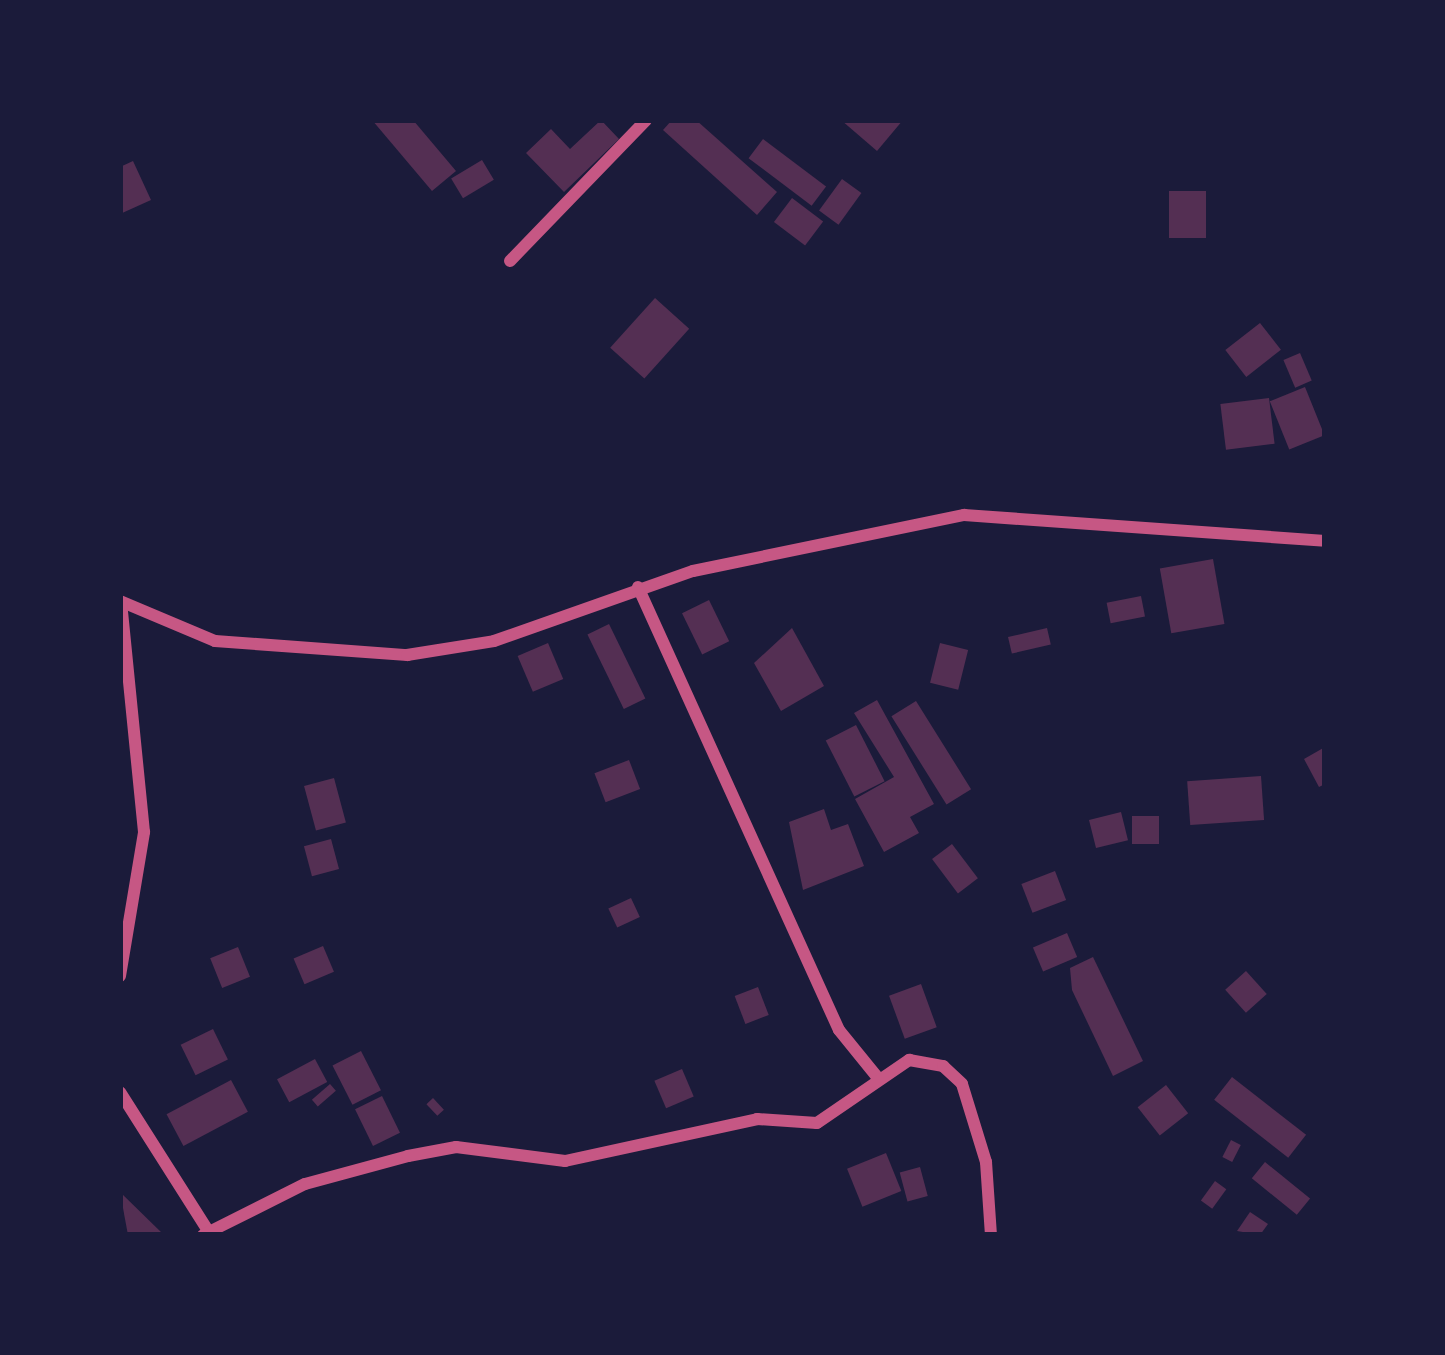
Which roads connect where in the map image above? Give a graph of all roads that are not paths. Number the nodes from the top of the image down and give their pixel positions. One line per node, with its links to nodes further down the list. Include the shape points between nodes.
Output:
1 (646, 120): 2 (street)
2 (510, 261)
3 (1325, 541): 4 (street, via 1010,512)
4 (638, 587): 5 (street, via 494,641 407,655 215,641); 7 (street, via 839,1030)
5 (121, 602): 6 (street, via 144,832)
6 (120, 976)
7 (878, 1078): 9 (street, via 817,1123 757,1119 566,1161 440,1150 305,1184); 10 (street, via 909,1060 943,1066 962,1084 986,1162)
8 (120, 1092): 9 (street)
9 (205, 1232)
10 (991, 1235)

